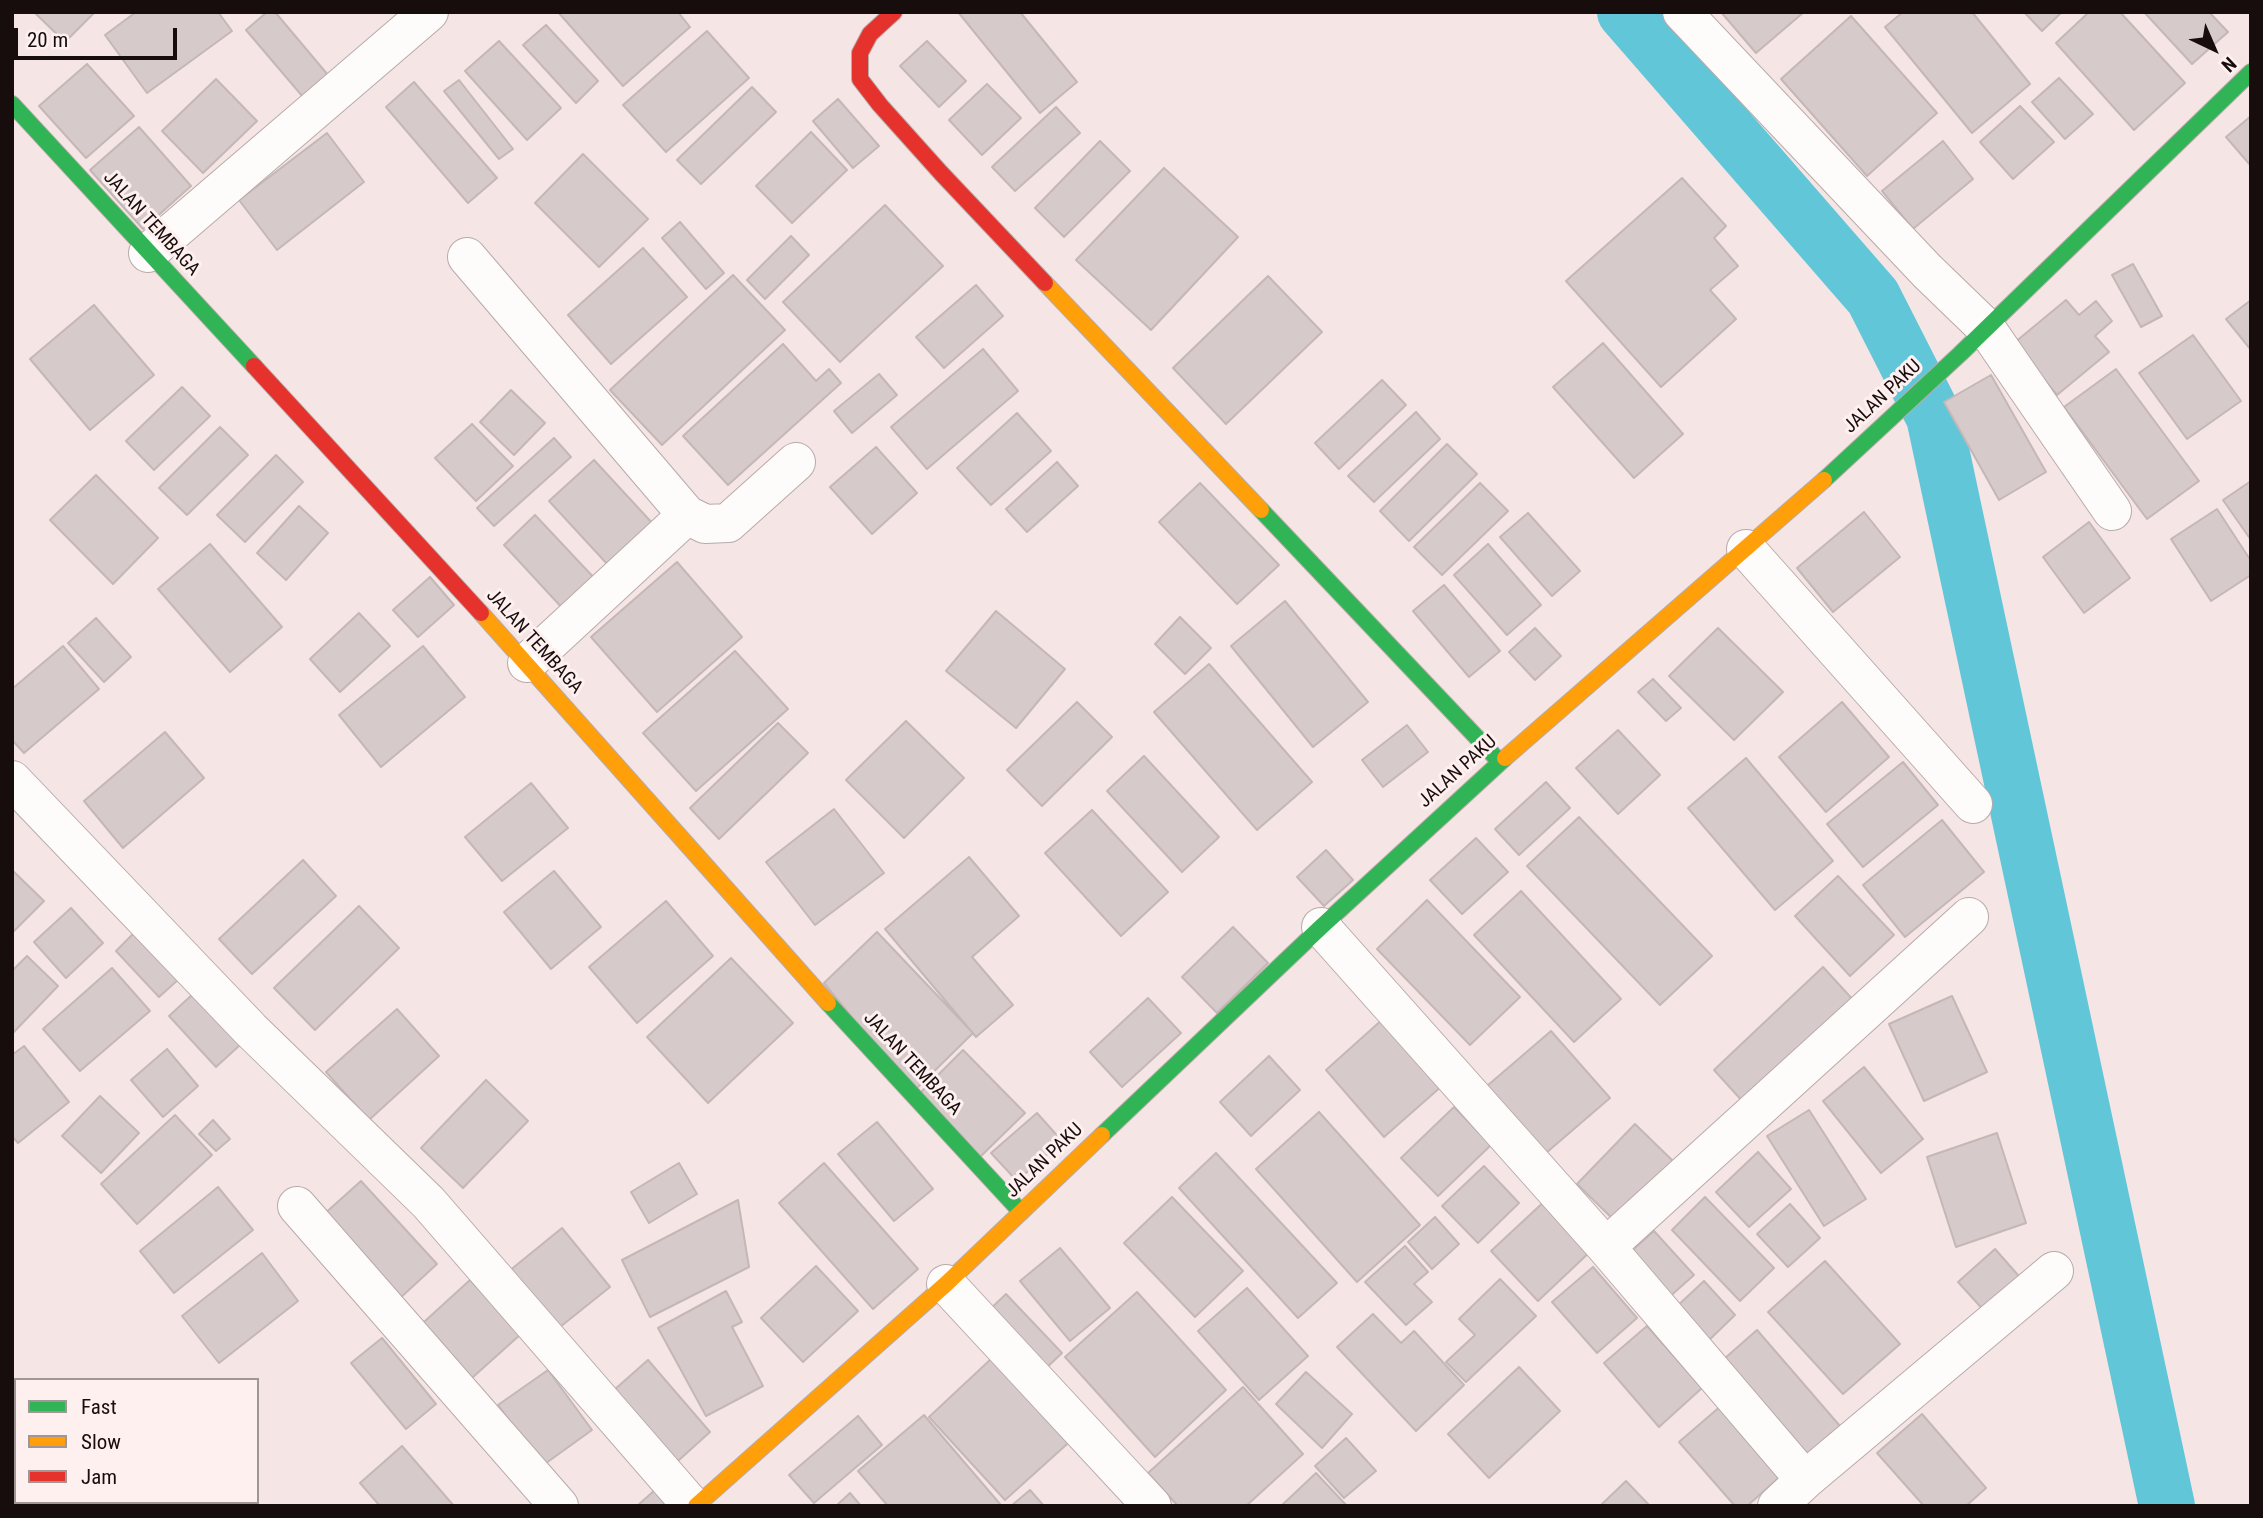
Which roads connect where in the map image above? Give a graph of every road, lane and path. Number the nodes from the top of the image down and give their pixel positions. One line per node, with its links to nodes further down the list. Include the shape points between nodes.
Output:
1 (429, 12): 6 (street)
2 (894, 12): 14 (street, via 870,34 860,53 860,79 880,105)
3 (1682, 12): 8 (street, via 1927,271)
4 (2251, 72): 8 (street, JALAN PAKU)
5 (12, 104): 6 (street, JALAN TEMBAGA)
6 (148, 253): 13 (street, JALAN TEMBAGA)
7 (467, 257): 11 (street)
8 (1973, 341): 10 (street); 12 (street, JALAN PAKU)
9 (796, 462): 11 (street, via 728,523 705,524)
10 (2112, 511)
11 (687, 515): 13 (street)
12 (1746, 549): 14 (street, JALAN PAKU); 16 (street)
13 (527, 663): 20 (street, JALAN TEMBAGA, via 820,995)
14 (1500, 762): 18 (street, JALAN PAKU)
15 (12, 780): 26 (street, via 250,1029 428,1202)
16 (1973, 804)
17 (1969, 918): 21 (street)
18 (1321, 927): 20 (street, JALAN PAKU); 21 (street)
19 (297, 1206): 25 (street)
20 (1021, 1212): 23 (street, JALAN PAKU)
21 (1606, 1247): 24 (street)
22 (2054, 1271): 24 (street)
23 (946, 1284): 26 (street, JALAN PAKU); 27 (street)
24 (1791, 1493)
25 (559, 1506)
26 (694, 1506)
27 (1152, 1506)

